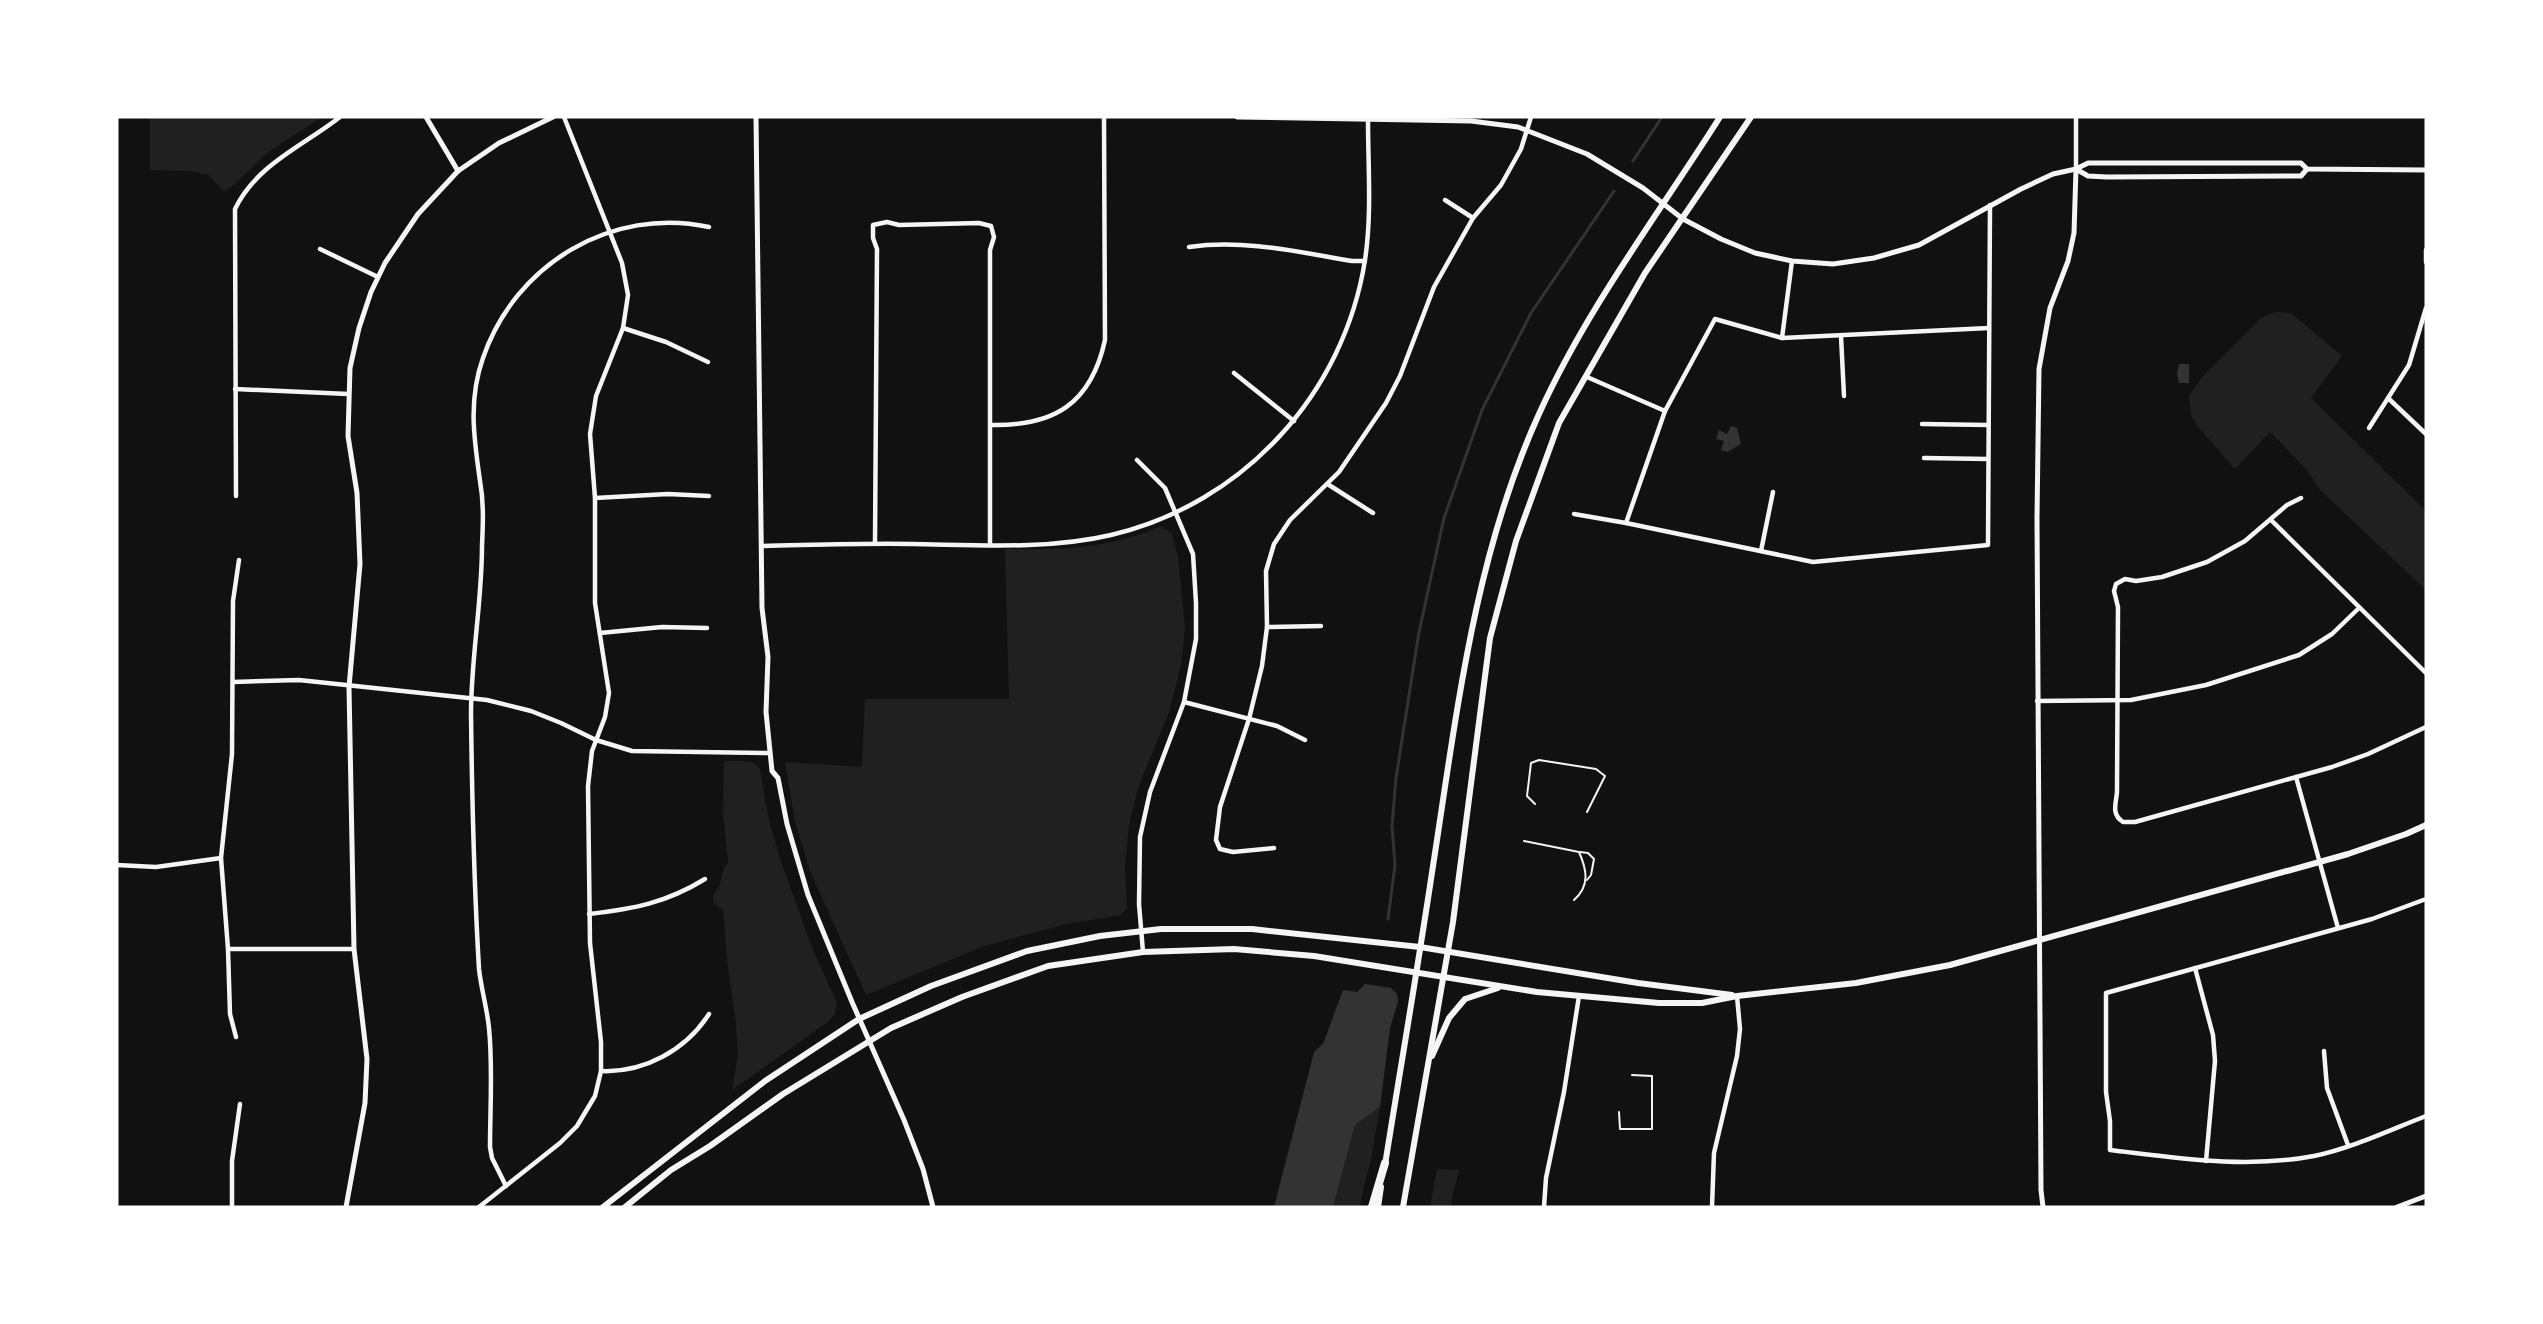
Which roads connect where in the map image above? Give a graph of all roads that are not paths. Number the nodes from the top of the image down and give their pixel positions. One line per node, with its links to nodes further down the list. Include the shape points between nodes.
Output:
1 (340, 117): 40 (street, via 263,172 235,209)
2 (426, 117): 17 (street)
3 (553, 117): 17 (street, via 499,143)
4 (564, 117): 24 (street)
5 (756, 117): 67 (street)
6 (1104, 117): 47 (street, via 1105,340 1098,364 1080,394 1053,415 1024,425)
7 (1237, 117): 12 (street)
8 (1531, 117): 13 (street)
9 (1720, 117): 20 (main road)
10 (1750, 117): 22 (main road)
11 (2076, 117): 14 (street)
12 (1368, 118): 13 (street, via 1471,121); 28 (street)
13 (1528, 130): 20 (street, via 1574,147 1643,188); 21 (street, via 1501,185)
14 (2076, 169): 15 (street, via 2088,163 2301,163); 15 (street, via 2088,176 2107,177 2301,176); 19 (street, via 2053,174); 80 (street, via 2074,233 2050,309 2039,369)
15 (2307, 169): 16 (street)
16 (2426, 169)
17 (458, 171): 31 (street, via 418,214)
18 (1444, 200): 21 (street)
19 (1990, 205): 29 (street, via 1919,245 1885,255 1833,264); 34 (street)
20 (1664, 206): 22 (street); 105 (main road, via 1607,287 1559,374 1502,508 1467,649)
21 (1473, 218): 54 (street, via 1434,287 1386,403)
22 (1683, 219): 29 (street, via 1755,253); 39 (main road, via 1645,273)
23 (710, 227): 24 (street, via 663,221)
24 (610, 231): 33 (street, via 627,284); 78 (street, via 562,254 530,281 502,317 481,361 472,416 483,504 482,587)
25 (1189, 247): 28 (street, via 1212,243 1265,246)
26 (320, 249): 31 (street)
27 (2426, 250): 30 (street)
28 (1365, 261): 45 (street, via 1337,353)
29 (1792, 261): 36 (street)
30 (2426, 262)
31 (378, 277): 41 (street, via 359,328)
32 (2426, 308): 43 (street, via 2409,365)
33 (623, 328): 37 (street); 58 (street, via 593,409 590,434)
34 (1989, 328): 35 (street); 48 (street)
35 (1841, 336): 36 (street); 42 (street)
36 (1782, 338): 44 (street, via 1715,319)
37 (708, 362)
38 (1234, 373): 45 (street)
39 (1587, 377): 44 (street); 108 (main road, via 1559,423 1531,495 1490,638)
40 (235, 389): 41 (street); 56 (street)
41 (348, 394): 77 (street, via 348,435 360,546)
42 (1844, 396)
43 (2389, 399): 49 (street); 50 (street)
44 (1665, 411): 64 (street)
45 (1294, 422): 60 (street, via 1243,472 1198,502)
46 (1922, 424): 48 (street)
47 (992, 425): 65 (street, via 991,226 979,222 873,225 877,249); 66 (street)
48 (1988, 425): 52 (street)
49 (2369, 428)
50 (2426, 434)
51 (1924, 458): 52 (street)
52 (1988, 459): 68 (street, via 1988,545 1813,562)
53 (1137, 460): 60 (street, via 1165,488)
54 (1329, 485): 61 (street); 72 (street, via 1290,520 1274,544 1266,571)
55 (1773, 492): 68 (street)
56 (236, 496)
57 (709, 496): 58 (street)
58 (595, 498): 74 (street, via 595,603)
59 (2301, 498): 63 (street)
60 (1175, 512): 66 (street, via 1110,535 1054,543); 81 (street, via 1193,554 1196,603 1196,639)
61 (1373, 513)
62 (1574, 514): 64 (street)
63 (2271, 520): 70 (street); 79 (street, via 2232,549 2200,565 2162,577 2118,581 2114,591 2118,607)
64 (1626, 523): 68 (street)
65 (876, 543): 66 (street); 67 (street)
66 (990, 544)
67 (763, 546): 86 (street, via 762,608 768,657 766,712)
68 (1761, 551)
69 (238, 560): 76 (street, via 233,601)
70 (2359, 608): 75 (street); 79 (street, via 2321,642 2287,660 2194,687)
71 (1321, 626): 72 (street)
72 (1267, 627): 82 (street)
73 (707, 628): 74 (street, via 662,627)
74 (600, 633): 84 (street, via 609,693)
75 (2426, 673)
76 (233, 682): 77 (street, via 299,680); 94 (street, via 232,754)
77 (349, 687): 78 (street); 107 (street)
78 (471, 698): 84 (street, via 531,711); 130 (street, via 479,972 489,1031 490,1147)
79 (2118, 700): 80 (street); 87 (street, via 2115,810 2122,822 2135,822)
80 (2037, 701): 104 (street)
81 (1184, 702): 82 (street); 103 (street, via 1150,792 1140,837)
82 (1249, 719): 85 (street, via 1277,726); 92 (street, via 1220,807 1216,840 1220,849 1233,852)
83 (2426, 727): 87 (street, via 2368,754)
84 (596, 740): 86 (street, via 655,753); 101 (street, via 588,786)
85 (1305, 740)
86 (770, 753): 117 (street, via 808,896)
87 (2296, 777): 95 (street)
88 (1535, 804): 89 (lane, via 1527,796 1531,763 1539,760 1596,769 1605,776)
89 (1587, 812)
90 (2426, 825): 95 (main road)
91 (1524, 841): 93 (lane)
92 (1274, 848)
93 (1579, 852): 98 (lane); 98 (lane, via 1594,859)
94 (221, 858): 96 (street, via 156,867); 106 (street)
95 (2321, 862): 102 (street); 104 (main road)
96 (117, 865)
97 (705, 879): 101 (street, via 653,904)
98 (1587, 880): 100 (lane)
99 (2426, 899): 102 (street)
100 (1574, 900)
101 (589, 914): 122 (street)
102 (2338, 928): 110 (street)
103 (1141, 931): 105 (main road, via 1252,929); 109 (street); 117 (main road, via 1027,951 931,986)
104 (2039, 939): 115 (main road, via 1914,972 1806,990); 143 (street)
105 (1420, 947): 108 (main road); 111 (main road)
106 (228, 949): 107 (street); 118 (street, via 230,1014)
107 (354, 949): 133 (street, via 366,1043 366,1088)
108 (1448, 951): 112 (main road); 115 (main road)
109 (1143, 952): 111 (main road, via 1274,952); 119 (main road, via 1048,966 933,1009)
110 (2195, 968): 128 (street, via 2210,1022 2215,1061); 128 (street, via 2106,993 2106,1092 2110,1150)
111 (1416, 972): 112 (main road); 129 (main road)
112 (1443, 976): 113 (main road); 121 (main road)
113 (1498, 987): 114 (main road); 121 (main road, via 1465,999 1449,1018)
114 (1579, 996): 115 (main road, via 1659,1003 1702,1003); 141 (street)
115 (1737, 996): 142 (street, via 1737,1056 1714,1153)
116 (709, 1014): 122 (street, via 692,1034 660,1059 630,1071)
117 (859, 1019): 119 (street); 135 (main road, via 765,1081)
118 (236, 1037)
119 (869, 1041): 136 (main road, via 774,1099); 137 (street, via 923,1169)
120 (2324, 1051): 127 (street, via 2327,1088)
121 (1428, 1064): 140 (main road)
122 (602, 1071): 130 (street, via 595,1096 577,1126)
123 (1632, 1075): 125 (lane, via 1653,1076 1652,1129 1620,1129)
124 (240, 1104): 132 (street, via 233,1149)
125 (1619, 1112)
126 (2426, 1116): 127 (street)
127 (2348, 1145): 128 (street, via 2268,1162)
128 (2206, 1161)
129 (1385, 1163): 138 (highway); 139 (main road)
130 (506, 1186): 134 (street)
131 (2426, 1197): 144 (street)
132 (232, 1207)
133 (346, 1207)
134 (479, 1207)
135 (603, 1207)
136 (625, 1207)
137 (933, 1207)
138 (1372, 1207)
139 (1378, 1207)
140 (1403, 1207)
141 (1544, 1207)
142 (1712, 1207)
143 (2043, 1207)
144 (2397, 1207)

